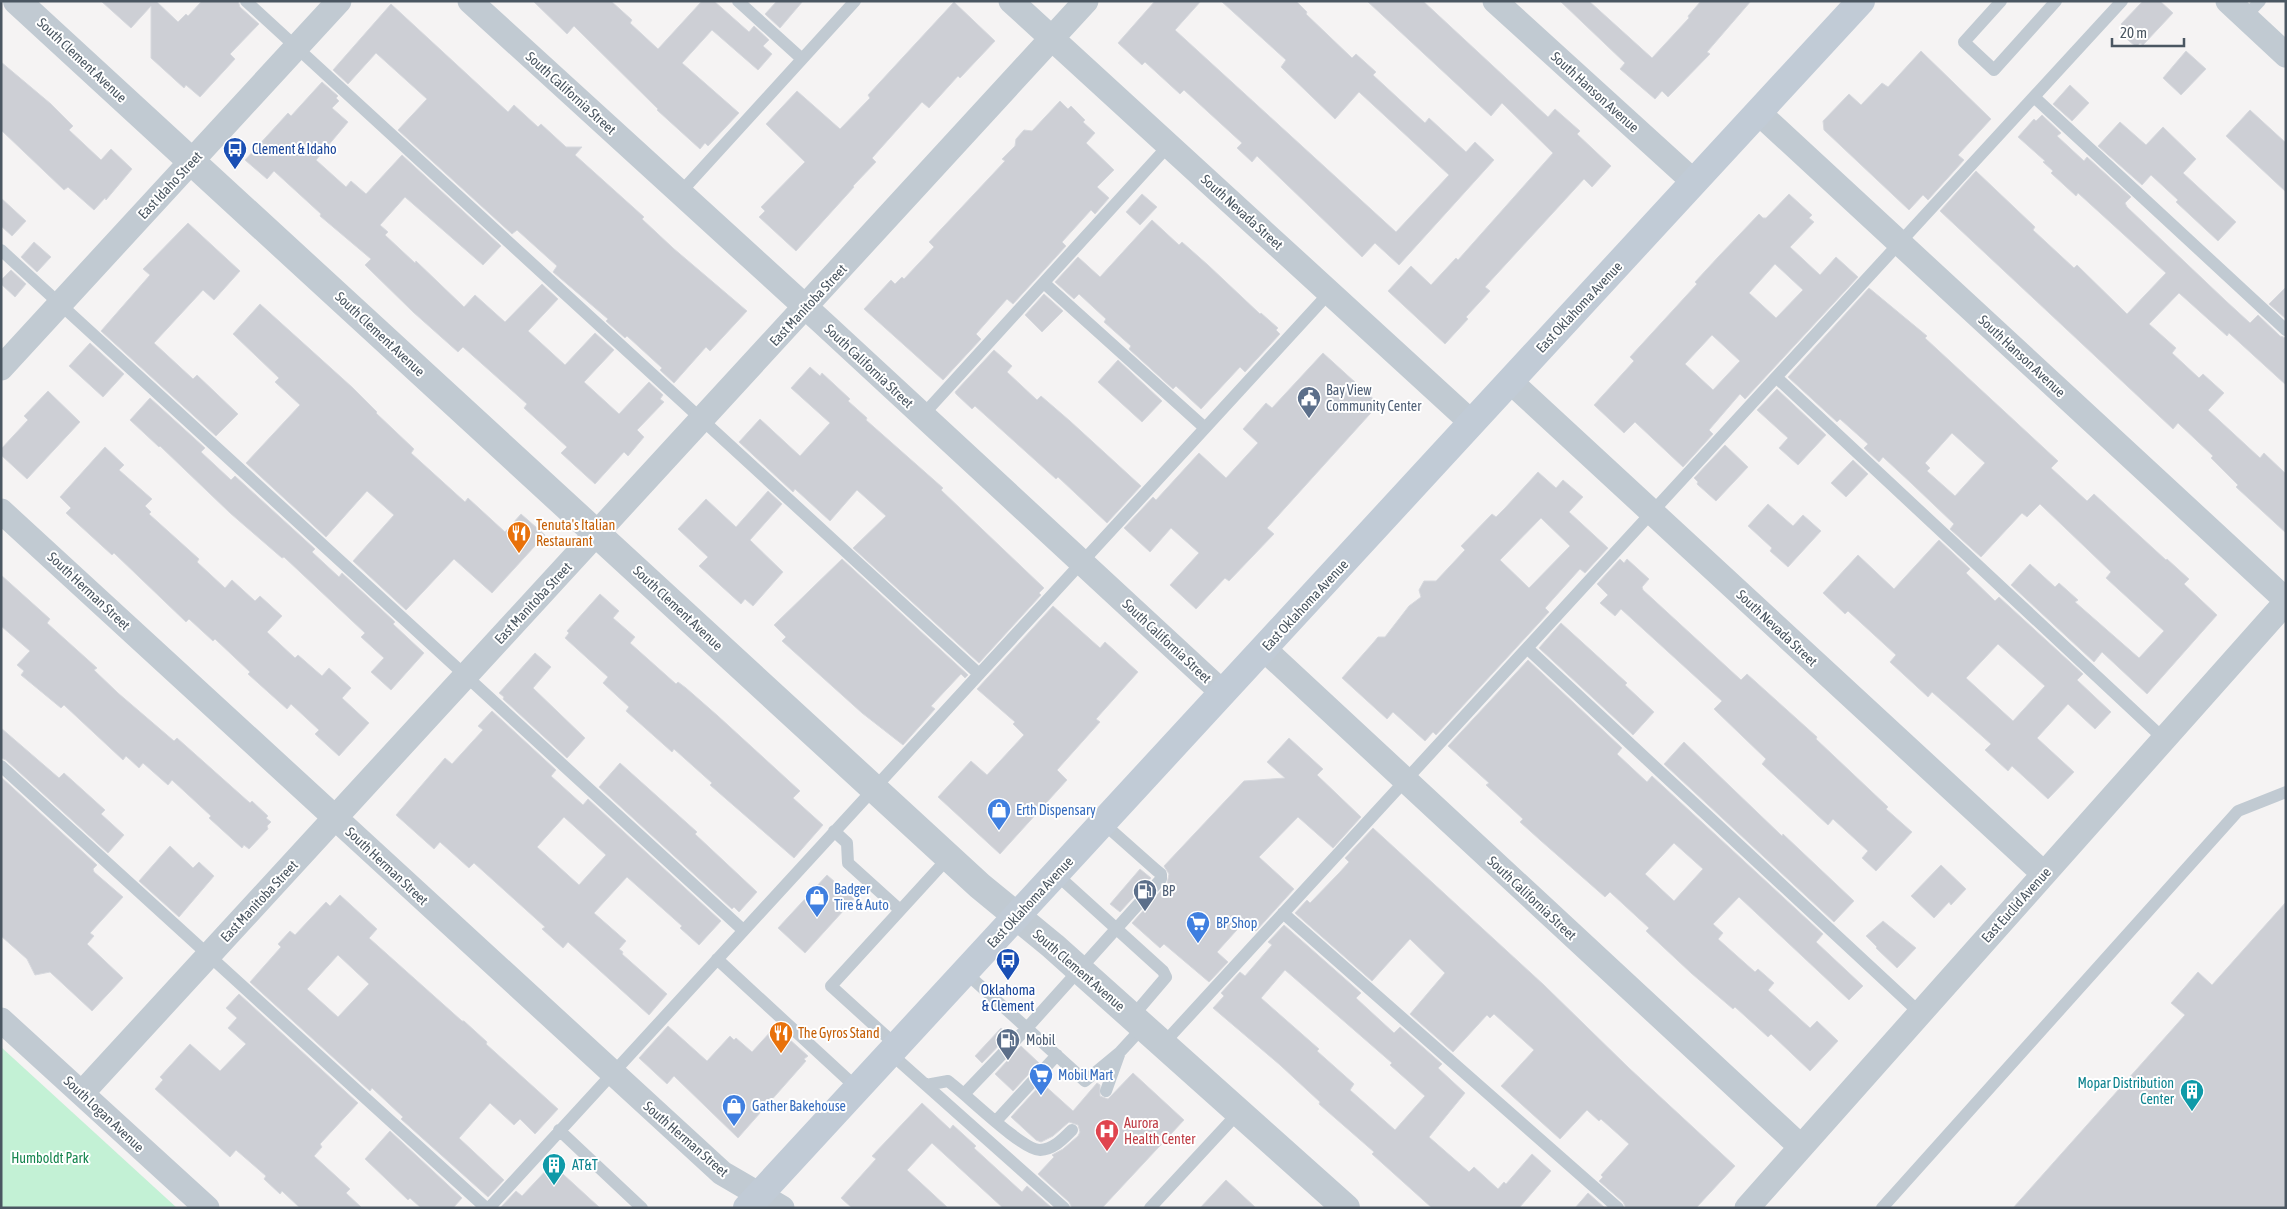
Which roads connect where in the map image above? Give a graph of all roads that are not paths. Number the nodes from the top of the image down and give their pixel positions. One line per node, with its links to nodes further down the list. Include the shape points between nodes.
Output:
1 (17, 1): 22 (street, South Clement Avenue)
2 (246, 1): 16 (lane)
3 (339, 1): 16 (street, East Idaho Street)
4 (470, 1): 24 (street, South California Street)
5 (738, 1): 18 (lane)
6 (855, 1): 18 (lane)
7 (1011, 1): 15 (street, South Nevada Street)
8 (1086, 1): 15 (street, East Manitoba Street)
9 (1495, 1): 23 (street, South Hanson Avenue)
10 (1861, 1): 20 (main road, East Oklahoma Avenue)
11 (2001, 1): 12 (lane, via 1964,42 1994,70)
12 (2056, 1)
13 (2122, 1): 19 (lane)
14 (2244, 7): 17 (street)
15 (1052, 38): 21 (street, South Nevada Street); 30 (street, East Manitoba Street)
16 (296, 48): 22 (street, East Idaho Street); 36 (lane)
17 (2286, 55)
18 (802, 60): 24 (lane)
19 (2034, 97): 25 (lane); 31 (lane)
20 (1759, 113): 23 (main road, East Oklahoma Avenue); 25 (street, South Hanson Avenue)
21 (1169, 146): 27 (lane); 28 (street, South Nevada Street)
22 (191, 161): 29 (street, East Idaho Street); 41 (street, South Clement Avenue)
23 (1694, 182): 34 (main road, East Oklahoma Avenue)
24 (680, 193): 30 (street, South California Street)
25 (1900, 243): 33 (lane); 43 (street, South Hanson Avenue)
26 (1, 250): 29 (lane)
27 (1044, 283): 35 (lane); 38 (lane)
28 (1330, 292): 37 (street, South Nevada Street); 38 (lane)
29 (60, 304): 32 (street, East Idaho Street); 47 (lane)
30 (805, 307): 35 (street, South California Street); 36 (street, East Manitoba Street)
31 (2286, 330)
32 (1, 368)
33 (1776, 377): 40 (lane); 49 (lane)
34 (1511, 382): 37 (main road, East Oklahoma Avenue); 40 (street, South Nevada Street)
35 (922, 416): 42 (street, South California Street)
36 (702, 420): 41 (street, East Manitoba Street); 46 (lane)
37 (1472, 423): 45 (main road, East Oklahoma Avenue)
38 (1205, 428): 42 (lane)
39 (1, 511): 54 (street, South Herman Street)
40 (1652, 512): 44 (lane); 59 (street, South Nevada Street)
41 (597, 534): 47 (street, East Manitoba Street); 52 (street, South Clement Avenue)
42 (1082, 562): 46 (lane); 48 (street, South California Street)
43 (2286, 601): 49 (street, East Euclid Avenue)
44 (1527, 648): 51 (lane); 69 (lane)
45 (1264, 649): 48 (main road, East Oklahoma Avenue); 51 (street, South California Street)
46 (979, 674): 52 (lane)
47 (466, 676): 54 (street, East Manitoba Street); 64 (lane)
48 (1224, 693): 55 (main road, East Oklahoma Avenue)
49 (2164, 739): 59 (street, East Euclid Avenue)
50 (1, 766): 65 (lane)
51 (1405, 780): 61 (lane); 86 (street, South California Street)
52 (874, 788): 56 (lane); 57 (street, South Clement Avenue)
53 (2286, 792): 96 (lane, via 2238,810)
54 (335, 818): 65 (street, East Manitoba Street); 76 (street, South Herman Street)
55 (1103, 824): 58 (main road, East Oklahoma Avenue); 63 (lane, via 1160,874 1161,879)
56 (834, 831): 60 (lane, via 847,843 848,863); 64 (lane)
57 (948, 857): 60 (lane); 62 (street, South Clement Avenue)
58 (1056, 874): 62 (main road, East Oklahoma Avenue); 63 (lane)
59 (2044, 874): 69 (street, East Euclid Avenue)
60 (900, 910): 73 (lane, via 831,986)
61 (1283, 913): 72 (lane); 94 (lane)
62 (1017, 917): 67 (street, South Clement Avenue); 68 (main road, East Oklahoma Avenue)
63 (1116, 928): 67 (lane); 72 (lane, via 1166,977)
64 (743, 930): 66 (lane)
65 (208, 956): 81 (street, East Manitoba Street); 89 (lane)
66 (716, 959): 76 (lane); 78 (lane)
67 (1079, 970): 71 (lane); 72 (street, South Clement Avenue)
68 (965, 972): 71 (lane); 73 (main road, East Oklahoma Avenue)
69 (1920, 1013): 86 (street, East Euclid Avenue)
70 (1, 1020): 81 (street, South Logan Avenue)
71 (1027, 1028): 75 (lane); 80 (lane)
72 (1146, 1029): 74 (lane); 82 (street, South Clement Avenue)
73 (893, 1050): 77 (lane); 78 (main road, East Oklahoma Avenue)
74 (1120, 1052): 75 (lane, via 1085,1081); 79 (lane)
75 (1057, 1055): 83 (lane)
76 (612, 1073): 84 (lane); 87 (street, South Herman Street, via 722,1173)
77 (926, 1085): 80 (lane, via 948,1081); 91 (lane)
78 (858, 1089): 87 (main road, East Oklahoma Avenue)
79 (1106, 1091)
80 (965, 1093): 83 (lane)
81 (82, 1094): 88 (street, South Logan Avenue)
82 (1239, 1112): 92 (lane); 93 (street, South Clement Avenue)
83 (996, 1121): 85 (lane, via 1023,1145 1039,1150 1051,1148)
84 (559, 1130): 89 (lane); 90 (lane)
85 (1072, 1130)
86 (1800, 1147): 95 (street, East Euclid Avenue)
87 (763, 1203)
88 (207, 1208)
89 (487, 1208)
90 (642, 1208)
91 (1064, 1208)
92 (1150, 1208)
93 (1346, 1208)
94 (1618, 1208)
95 (1746, 1208)
96 (1882, 1208)

